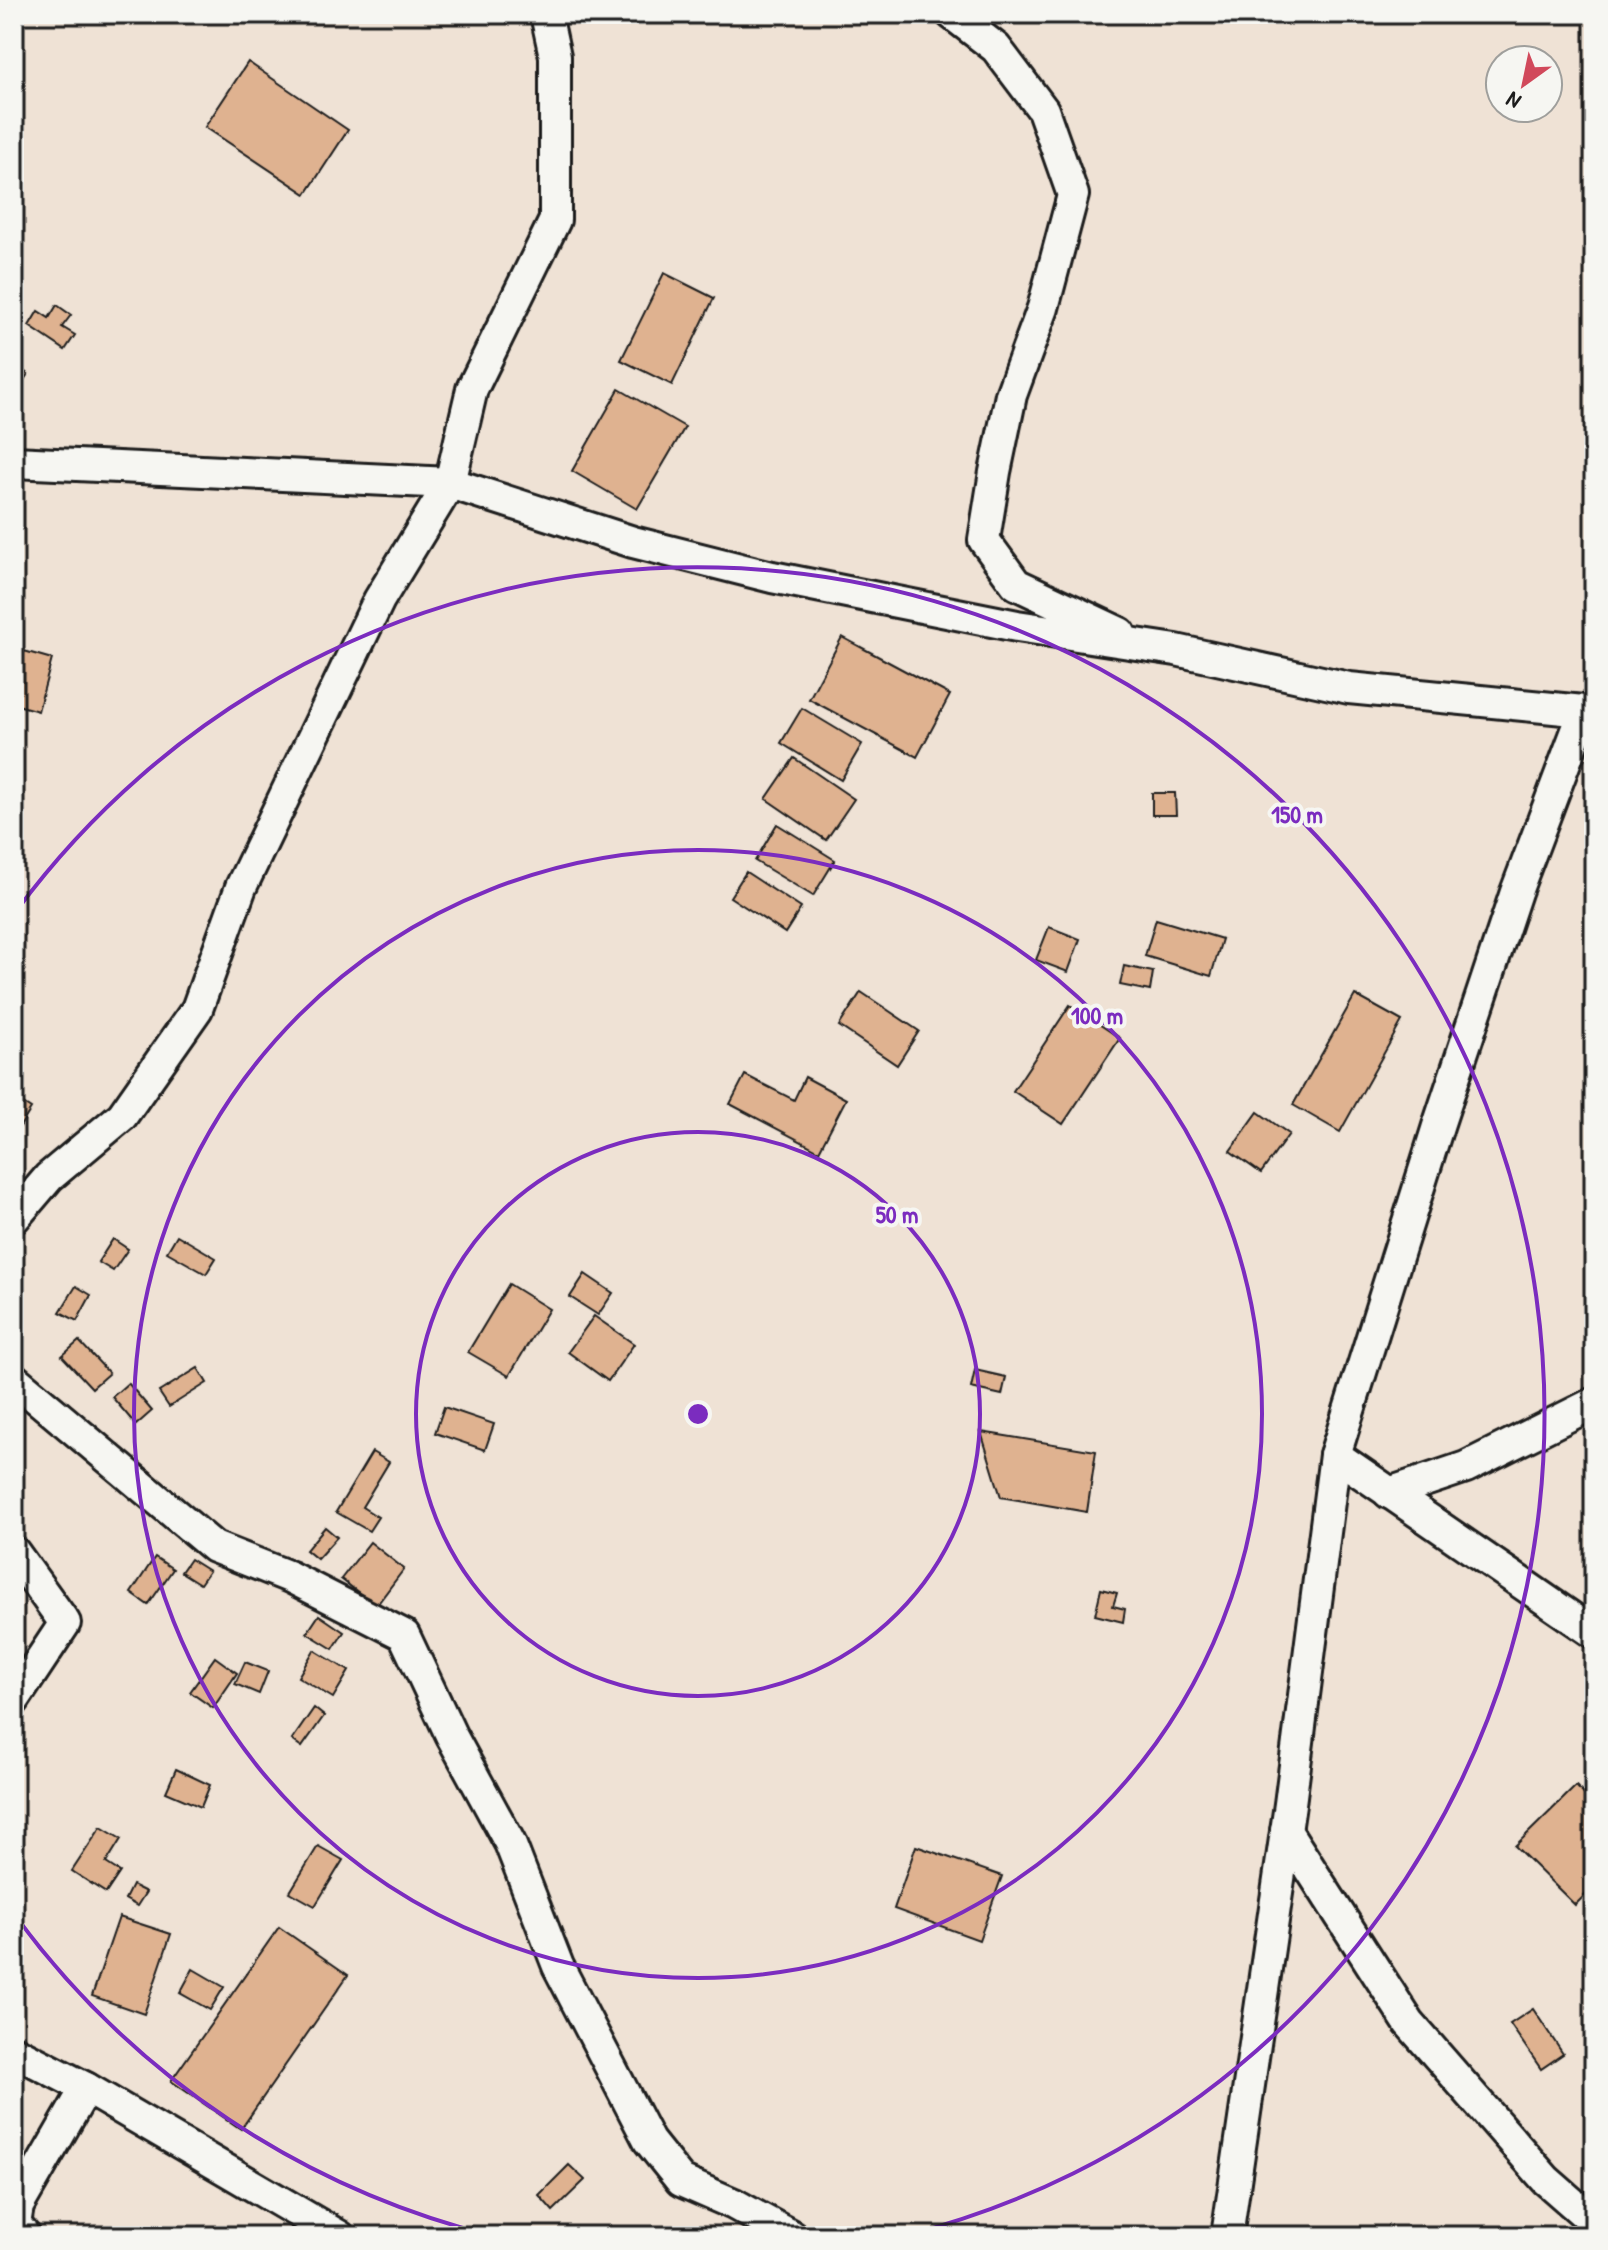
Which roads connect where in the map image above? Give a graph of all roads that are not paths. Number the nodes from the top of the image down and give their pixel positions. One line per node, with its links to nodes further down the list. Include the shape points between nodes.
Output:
1 (546, 14): 4 (street, via 555,56 555,220 472,389)
2 (952, 14): 5 (street, via 996,48 1043,110 1073,195 1043,308 1011,395 984,540 1016,584)
3 (14, 462): 4 (street)
4 (450, 483): 5 (street, via 633,542 772,577 1017,626); 7 (street, via 379,600 241,887 197,1009 122,1116 49,1177)
5 (1145, 645): 6 (street, via 1349,688)
6 (1589, 712): 10 (street, via 1516,892)
7 (14, 1218)
8 (14, 1379): 21 (street, via 214,1547 290,1577 404,1635 510,1843 558,1966 649,2141 681,2181)
9 (1594, 1403): 11 (street, via 1466,1467)
10 (1335, 1455): 11 (street); 15 (street)
11 (1389, 1493): 13 (street)
12 (14, 1552): 14 (street, via 65,1623)
13 (1594, 1633)
14 (14, 1700)
15 (1286, 1831): 18 (street, via 1409,2023 1546,2180); 22 (street)
16 (14, 2051): 17 (street)
17 (86, 2088): 19 (street, via 18,2206 15,2224); 20 (street)
18 (1594, 2222)
19 (25, 2236)
20 (339, 2236)
21 (792, 2236)
22 (1227, 2236)

